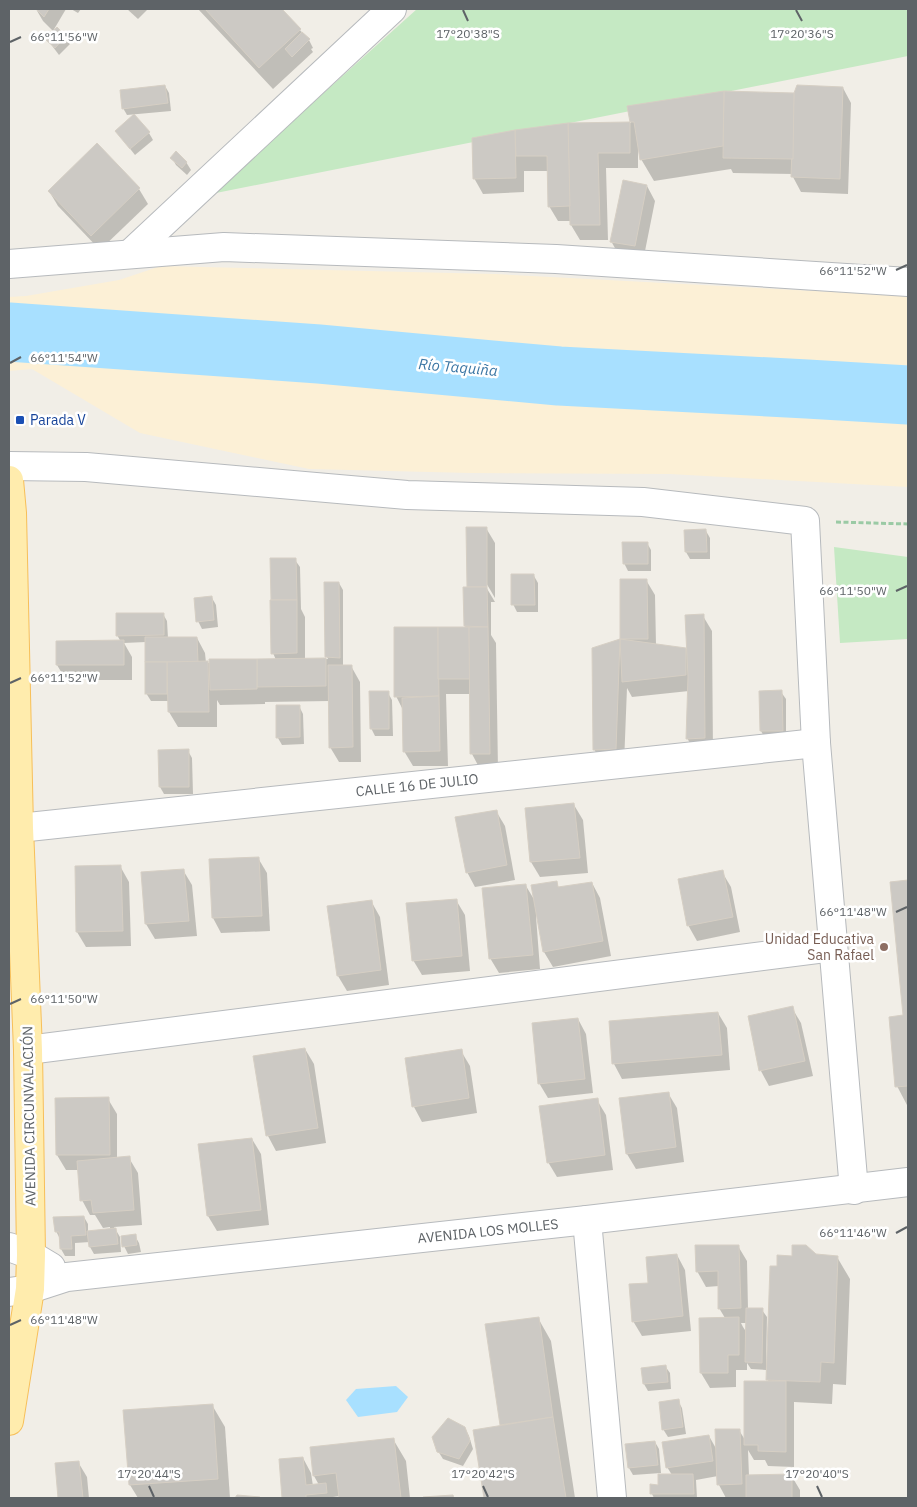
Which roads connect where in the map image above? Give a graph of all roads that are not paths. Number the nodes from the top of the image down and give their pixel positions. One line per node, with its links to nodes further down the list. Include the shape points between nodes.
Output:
1 (392, 9): 2 (street)
2 (130, 254): 3 (street); 4 (street, via 224,247 263,248 556,259)
3 (9, 264)
4 (908, 282)
5 (9, 466): 7 (street, via 86,467 407,495 643,502 804,521)
6 (9, 480): 8 (main road, AVENIDA CIRCUNVALACIÓN)
7 (816, 743): 8 (street, CALLE 16 DE JULIO); 9 (street)
8 (18, 828): 10 (main road, AVENIDA CIRCUNVALACIÓN)
9 (833, 947): 10 (street); 12 (street)
10 (28, 1050): 14 (main road, AVENIDA CIRCUNVALACIÓN)
11 (908, 1182): 12 (street, AVENIDA LOS MOLLES)
12 (854, 1190): 13 (street, AVENIDA LOS MOLLES)
13 (587, 1220): 15 (street, AVENIDA LOS MOLLES); 18 (street)
14 (20, 1251): 15 (street); 16 (main road, AVENIDA CIRCUNVALACIÓN)
15 (67, 1277): 16 (street, AVENIDA LOS MOLLES)
16 (19, 1291): 17 (main road, AVENIDA CIRCUNVALACIÓN)
17 (9, 1421)
18 (612, 1498)

